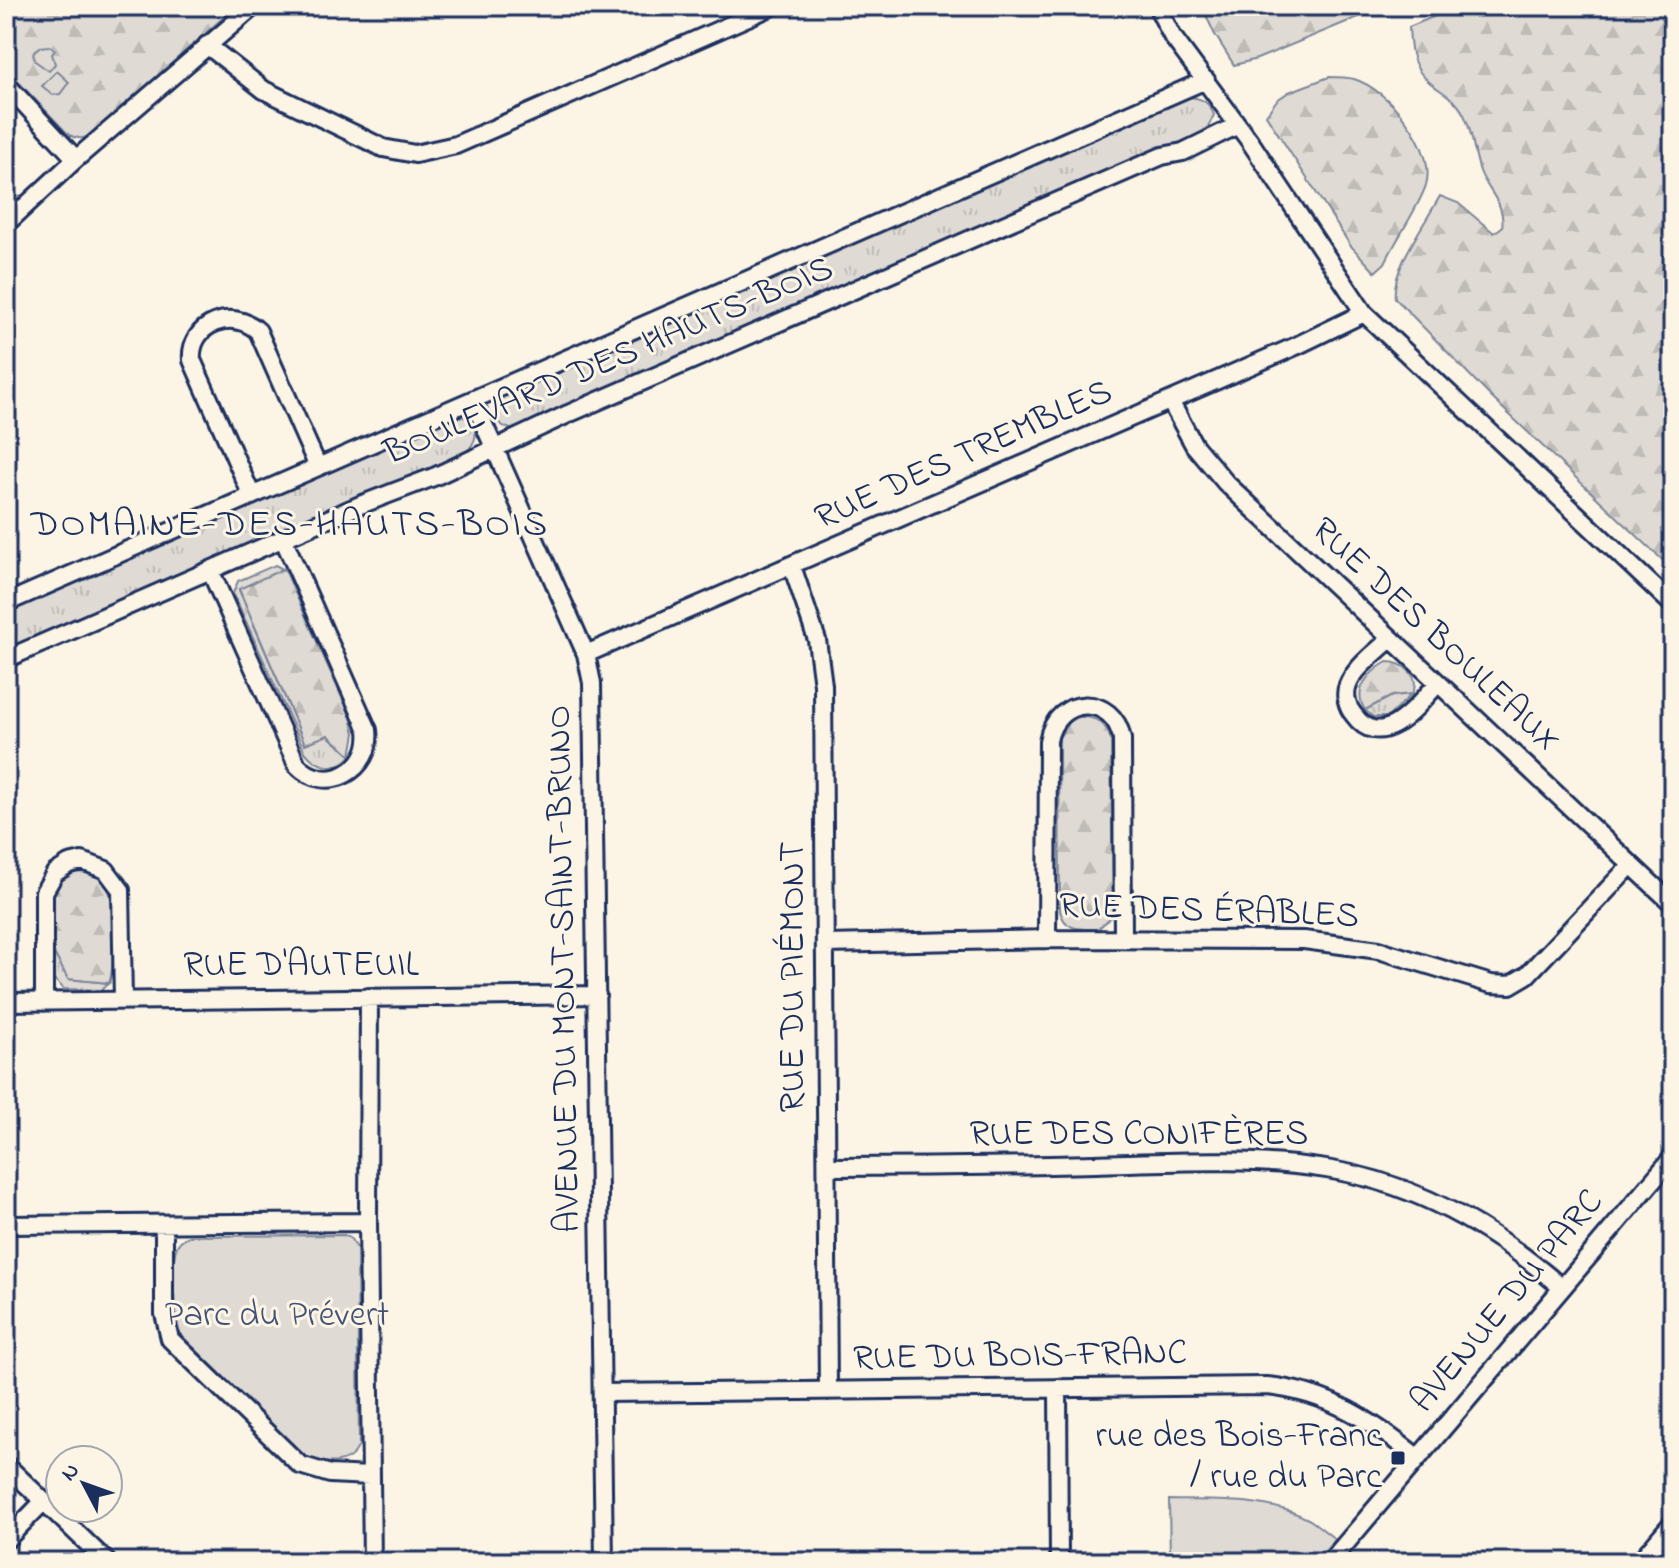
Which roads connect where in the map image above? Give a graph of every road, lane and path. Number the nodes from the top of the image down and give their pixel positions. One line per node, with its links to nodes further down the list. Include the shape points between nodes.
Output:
1 (254, 6): 4 (street)
2 (773, 6): 4 (street, via 456,145 415,154 383,148 272,94)
3 (1157, 6): 5 (street, via 1172,36)
4 (207, 45): 8 (street)
5 (1206, 80): 7 (street); 11 (street, BOULEVARD DES HAUTS-BOIS)
6 (6, 84): 8 (street)
7 (1238, 125): 10 (street); 13 (street, BOULEVARD DES HAUTS-BOIS)
8 (76, 159): 9 (street)
9 (6, 224)
10 (1364, 313): 12 (street, RUE DES TREMBLES); 20 (street)
11 (473, 400): 13 (street, AVENUE DU MONT-SAINT-BRUNO); 14 (street, BOULEVARD DES HAUTS-BOIS)
12 (1170, 401): 17 (street, RUE DES TREMBLES); 21 (street, RUE DES BOULEAUX, via 1217,474)
13 (496, 450): 16 (street, BOULEVARD DES HAUTS-BOIS); 22 (street, AVENUE DU MONT-SAINT-BRUNO)
14 (318, 467): 15 (street, BOULEVARD DES HAUTS-BOIS); 15 (street, via 258,331 239,320 215,322 195,339 192,360)
15 (252, 496): 19 (street, BOULEVARD DES HAUTS-BOIS)
16 (283, 538): 18 (street, BOULEVARD DES HAUTS-BOIS); 18 (street, via 369,735 363,758 335,780 315,778 297,765)
17 (792, 566): 22 (street, RUE DES TREMBLES); 29 (street, RUE DU PIÉMONT, via 822,664)
18 (210, 570): 23 (street, BOULEVARD DES HAUTS-BOIS)
19 (6, 603)
20 (1673, 605)
21 (1390, 639): 24 (street, RUE DES BOULEAUX); 24 (street, via 1348,686 1348,703 1356,718 1376,729 1393,726)
22 (586, 654): 30 (street, AVENUE DU MONT-SAINT-BRUNO, via 594,719)
23 (6, 659)
24 (1438, 683): 25 (street, RUE DES BOULEAUX)
25 (1631, 865): 26 (street, RUE DES BOULEAUX); 28 (street, RUE DES ÉRABLES, via 1527,975 1504,986 1344,943)
26 (1673, 904)
27 (1047, 939): 28 (street, RUE DES ÉRABLES); 28 (street, via 1048,741 1061,713 1088,707 1111,714 1121,733); 29 (street, RUE DES ÉRABLES)
28 (1123, 939)
29 (826, 944): 36 (street, RUE DU PIÉMONT)
30 (597, 995): 31 (street, RUE D'AUTEUIL); 43 (street, AVENUE DU MONT-SAINT-BRUNO)
31 (369, 997): 32 (street, RUE D'AUTEUIL); 37 (street)
32 (123, 1000): 34 (street, RUE D'AUTEUIL); 34 (street, via 120,887 106,870 82,861 55,873 44,892)
33 (6, 1002): 34 (street, RUE D'AUTEUIL)
34 (44, 1002)
35 (1673, 1157): 40 (street, AVENUE DU PARC)
36 (827, 1167): 40 (street, RUE DES CONIFÈRES, via 1167,1162 1325,1169 1390,1185 1454,1212 1496,1236); 42 (street, RUE DU PIÉMONT)
37 (368, 1222): 39 (street); 46 (street)
38 (6, 1225): 39 (street)
39 (164, 1225): 46 (street, via 164,1314 170,1339 300,1465 330,1474)
40 (1562, 1288): 44 (street, AVENUE DU PARC)
41 (1058, 1388): 42 (street, RUE DU BOIS-FRANC); 44 (street, RUE DU BOIS-FRANC, via 1285,1388 1346,1407); 53 (street)
42 (828, 1391): 43 (street, RUE DU BOIS-FRANC)
43 (602, 1393): 52 (street, AVENUE DU MONT-SAINT-BRUNO)
44 (1418, 1458): 54 (street, AVENUE DU PARC)
45 (6, 1465): 47 (street)
46 (370, 1476): 51 (street)
47 (43, 1502): 49 (street); 50 (street)
48 (1673, 1522): 55 (street)
49 (6, 1540)
50 (107, 1562)
51 (372, 1562)
52 (604, 1562)
53 (1059, 1562)
54 (1330, 1562)
55 (1639, 1562)

